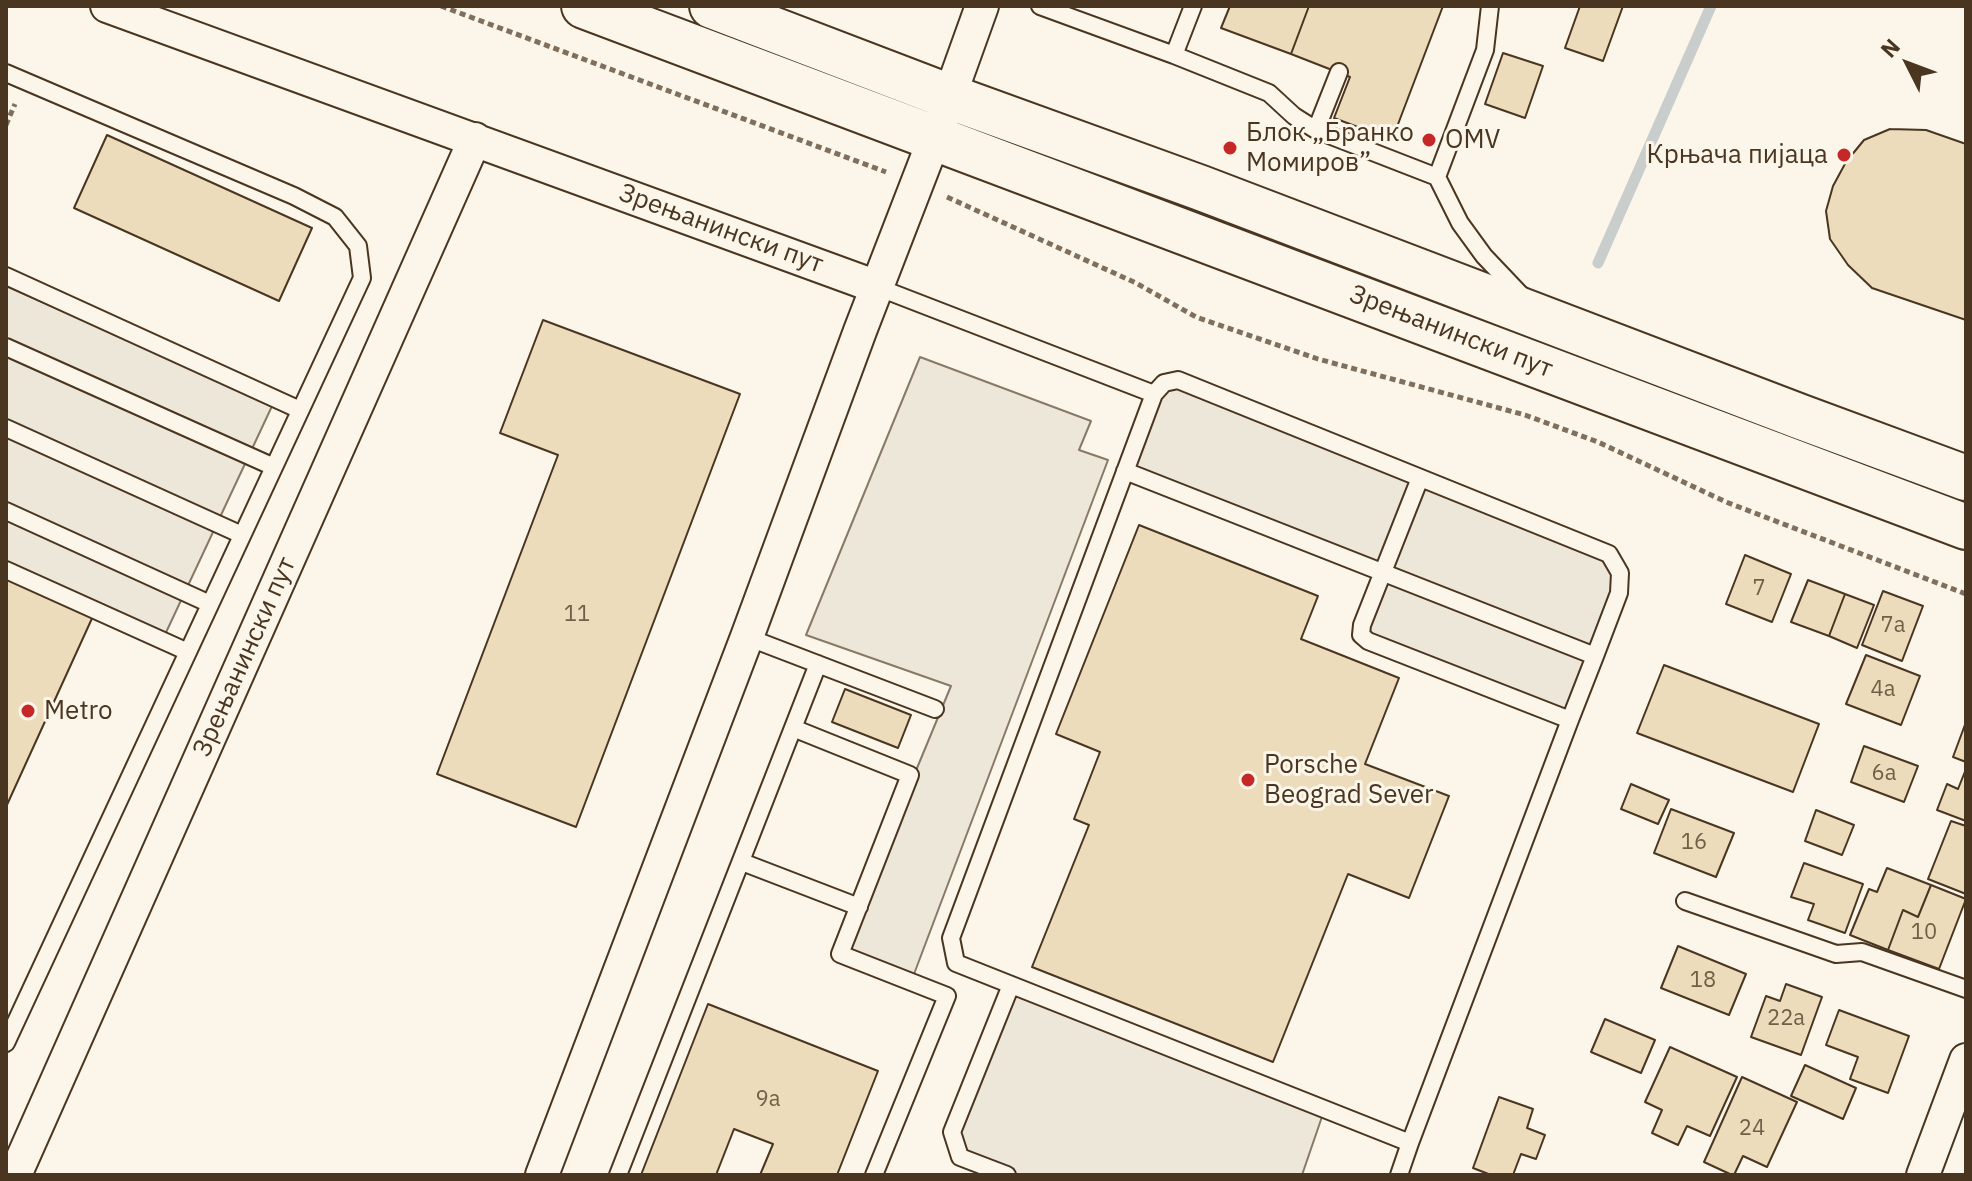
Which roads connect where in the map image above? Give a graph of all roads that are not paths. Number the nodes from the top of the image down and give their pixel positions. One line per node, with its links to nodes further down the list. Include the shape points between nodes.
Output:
1 (107, 6): 14 (street, Зрењанински пут)
2 (584, 6): 13 (main road, Зрењанински пут)
3 (712, 6): 11 (main road, Зрењанински пут)
4 (982, 6): 11 (street)
5 (1040, 6): 8 (lane)
6 (1193, 6): 8 (lane)
7 (1490, 6): 15 (lane, via 1485,50)
8 (1174, 55): 12 (lane, via 1269,93)
9 (1339, 72): 12 (lane)
10 (6, 73): 21 (lane, via 335,217 358,246 362,278)
11 (950, 97): 13 (street); 18 (main road, Зрењанински пут)
12 (1316, 130): 15 (lane)
13 (935, 137): 17 (street); 28 (main road, Зрењанински пут)
14 (475, 139): 17 (street, Зрењанински пут); 48 (street, Зрењанински пут)
15 (1437, 177): 18 (lane, via 1484,256)
16 (6, 276): 21 (lane)
17 (877, 287): 20 (lane); 33 (street)
18 (1546, 320): 26 (main road, Зрењанински пут)
19 (6, 347): 23 (lane)
20 (1154, 394): 24 (lane); 25 (lane, via 1164,383 1178,380)
21 (300, 410): 23 (lane)
22 (6, 428): 29 (lane)
23 (274, 467): 29 (lane)
24 (1125, 471): 31 (lane); 43 (lane, via 951,938 956,963)
25 (1420, 478): 31 (lane); 35 (lane, via 1609,554 1620,573 1619,593)
26 (1966, 478)
27 (6, 511): 32 (lane)
28 (1966, 527)
29 (242, 535): 32 (lane)
30 (6, 570): 34 (lane)
31 (1382, 573): 35 (lane); 38 (lane, via 1362,625 1361,635 1368,641)
32 (210, 604): 34 (lane)
33 (747, 637): 36 (lane); 49 (street)
34 (188, 652): 45 (lane)
35 (1595, 656): 38 (lane)
36 (818, 664): 37 (lane); 39 (lane)
37 (935, 709)
38 (1570, 720): 47 (lane)
39 (793, 728): 40 (lane); 42 (lane, via 910,775)
40 (742, 862): 42 (lane); 50 (lane)
41 (1685, 901): 44 (lane, via 1836,954 1862,952)
42 (859, 907): 51 (lane, via 840,954 947,996)
43 (1011, 985): 47 (lane); 52 (lane, via 952,1132 960,1157)
44 (1966, 989)
45 (6, 1043)
46 (1966, 1060): 54 (street)
47 (1410, 1143): 53 (lane)
48 (15, 1175)
49 (542, 1175)
50 (618, 1175)
51 (874, 1175)
52 (1007, 1175)
53 (1399, 1175)
54 (1923, 1175)

